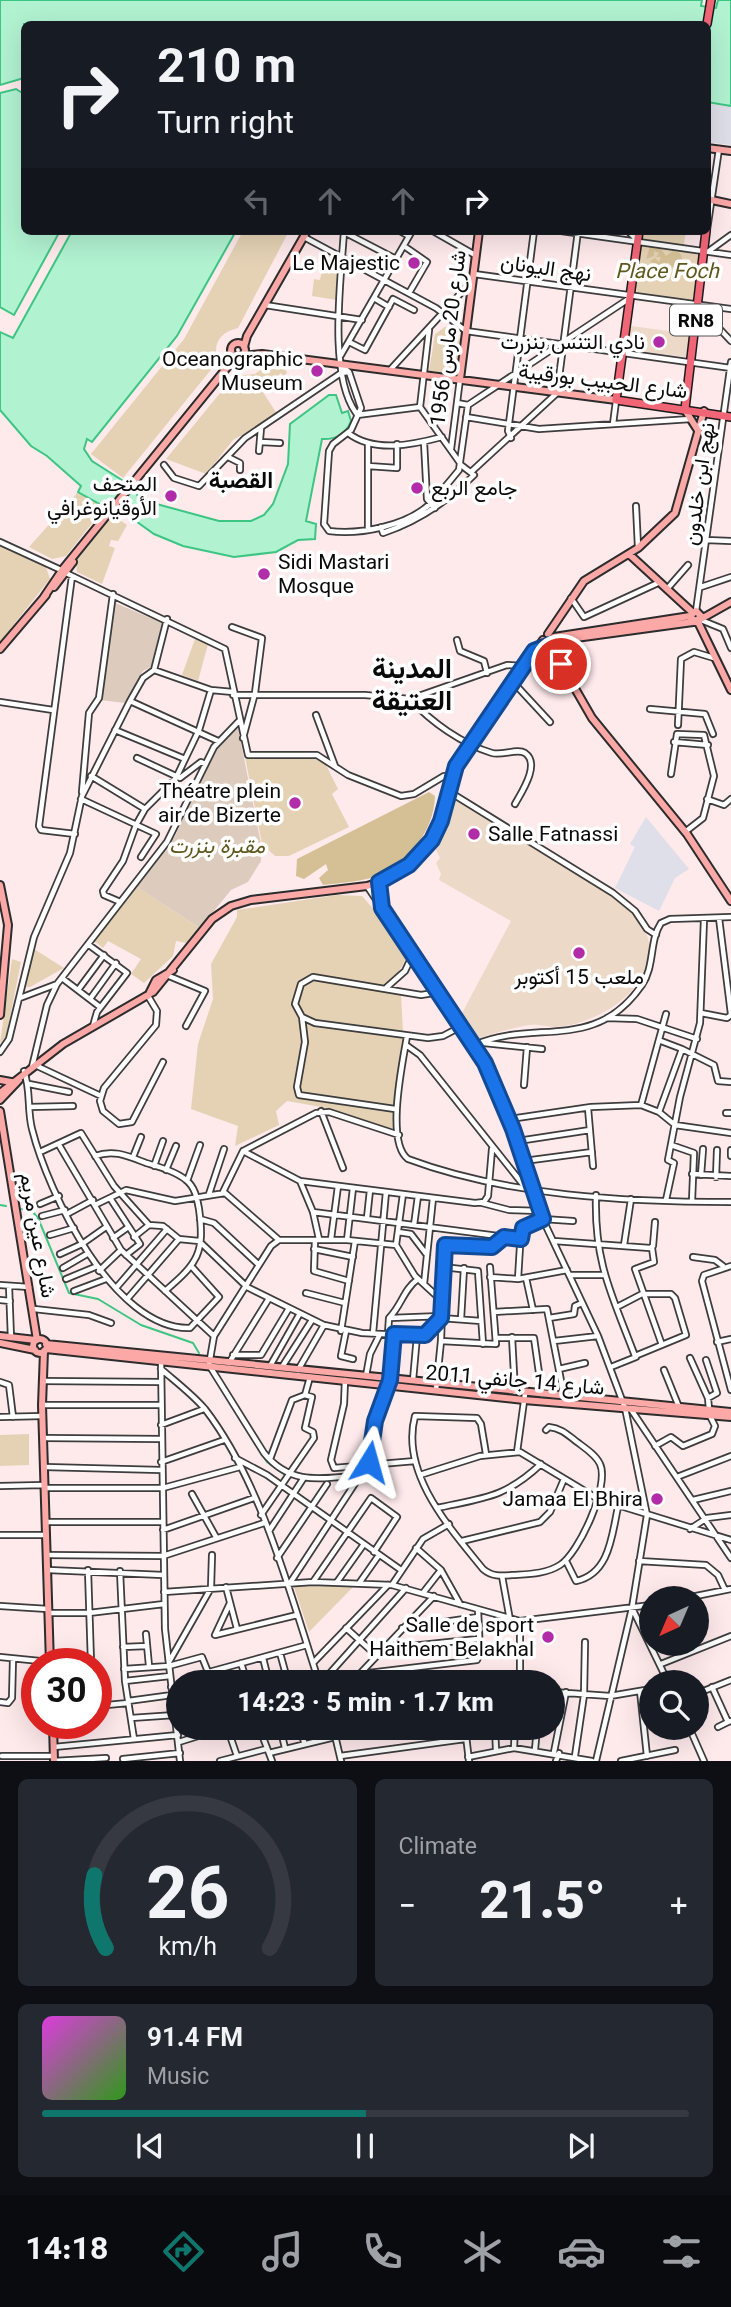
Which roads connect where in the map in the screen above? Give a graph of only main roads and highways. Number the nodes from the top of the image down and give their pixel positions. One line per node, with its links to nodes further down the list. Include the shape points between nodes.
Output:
1 (709, 0): 2 (main road)
2 (706, 21)
3 (638, 235): 5 (main road, شارع الحبيب بورقيبة, via 616,400)
4 (706, 235): 5 (main road, RN8)
5 (685, 409): 6 (main road, شارع الحبيب بورقيبة)
6 (728, 416)

